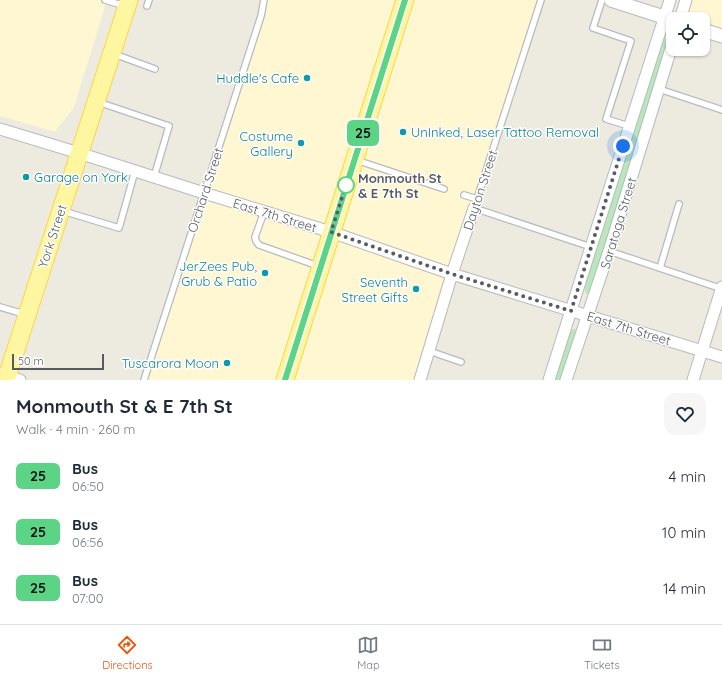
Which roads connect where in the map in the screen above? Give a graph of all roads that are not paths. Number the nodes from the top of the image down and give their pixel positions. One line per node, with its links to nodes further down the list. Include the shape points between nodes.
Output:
1 (104, 0): 10 (lane)
2 (149, 0): 11 (lane)
3 (264, 0): 31 (lane, Orchard Street)
4 (405, 0): 27 (main road)
5 (541, 0): 33 (lane, Dayton Street)
6 (602, 0): 24 (lane, via 593,28 631,41 606,119)
7 (611, 0): 14 (street)
8 (670, 0): 12 (street, Saratoga Street)
9 (686, 0): 13 (street)
10 (128, 3): 18 (main road, York Street)
11 (147, 6)
12 (669, 12)
13 (682, 12)
14 (666, 18)
15 (666, 27): 24 (street, Saratoga Street)
16 (710, 32): 17 (street)
17 (722, 36)
18 (112, 54): 20 (lane); 22 (main road, York Street)
19 (669, 56): 21 (street, Saratoga Street)
20 (155, 69)
21 (659, 89): 23 (lane); 39 (street, Saratoga Street)
22 (96, 102): 26 (main road, York Street); 29 (lane, via 169,126)
23 (722, 110)
24 (629, 126): 38 (street, Saratoga Street)
25 (0, 129): 26 (street, East 7th Street)
26 (79, 153): 28 (street, East 7th Street); 35 (main road, York Street)
27 (354, 159): 30 (lane); 37 (main road)
28 (135, 171): 29 (street, East 7th Street); 35 (lane, via 119,228)
29 (154, 177): 31 (street, East 7th Street)
30 (444, 189)
31 (204, 193): 36 (street, East 7th Street); 53 (lane, Orchard Street)
32 (464, 195): 33 (lane)
33 (475, 203): 38 (lane); 42 (street, Dayton Street)
34 (680, 204): 41 (lane)
35 (60, 210): 46 (main road, York Street)
36 (264, 212): 37 (street, East 7th Street); 40 (lane, via 255,237 259,245)
37 (331, 232): 40 (main road); 42 (street, East 7th Street)
38 (590, 247): 45 (street, Saratoga Street)
39 (609, 251): 41 (lane); 47 (street, Saratoga Street)
40 (321, 267): 54 (main road)
41 (660, 268): 43 (lane)
42 (452, 274): 45 (street, East 7th Street); 48 (street, Dayton Street)
43 (722, 288): 49 (street)
44 (0, 307): 46 (lane)
45 (571, 311): 47 (street, East 7th Street); 56 (street, Saratoga Street)
46 (27, 315): 52 (main road, York Street)
47 (588, 316): 49 (street, East 7th Street); 57 (street, Saratoga Street)
48 (429, 351): 51 (lane); 55 (street, Dayton Street)
49 (703, 351): 50 (street, East 7th Street); 58 (street)
50 (722, 357)
51 (461, 362)
52 (8, 377)
53 (144, 380)
54 (285, 380)
55 (420, 380)
56 (549, 380)
57 (566, 380)
58 (693, 380)

